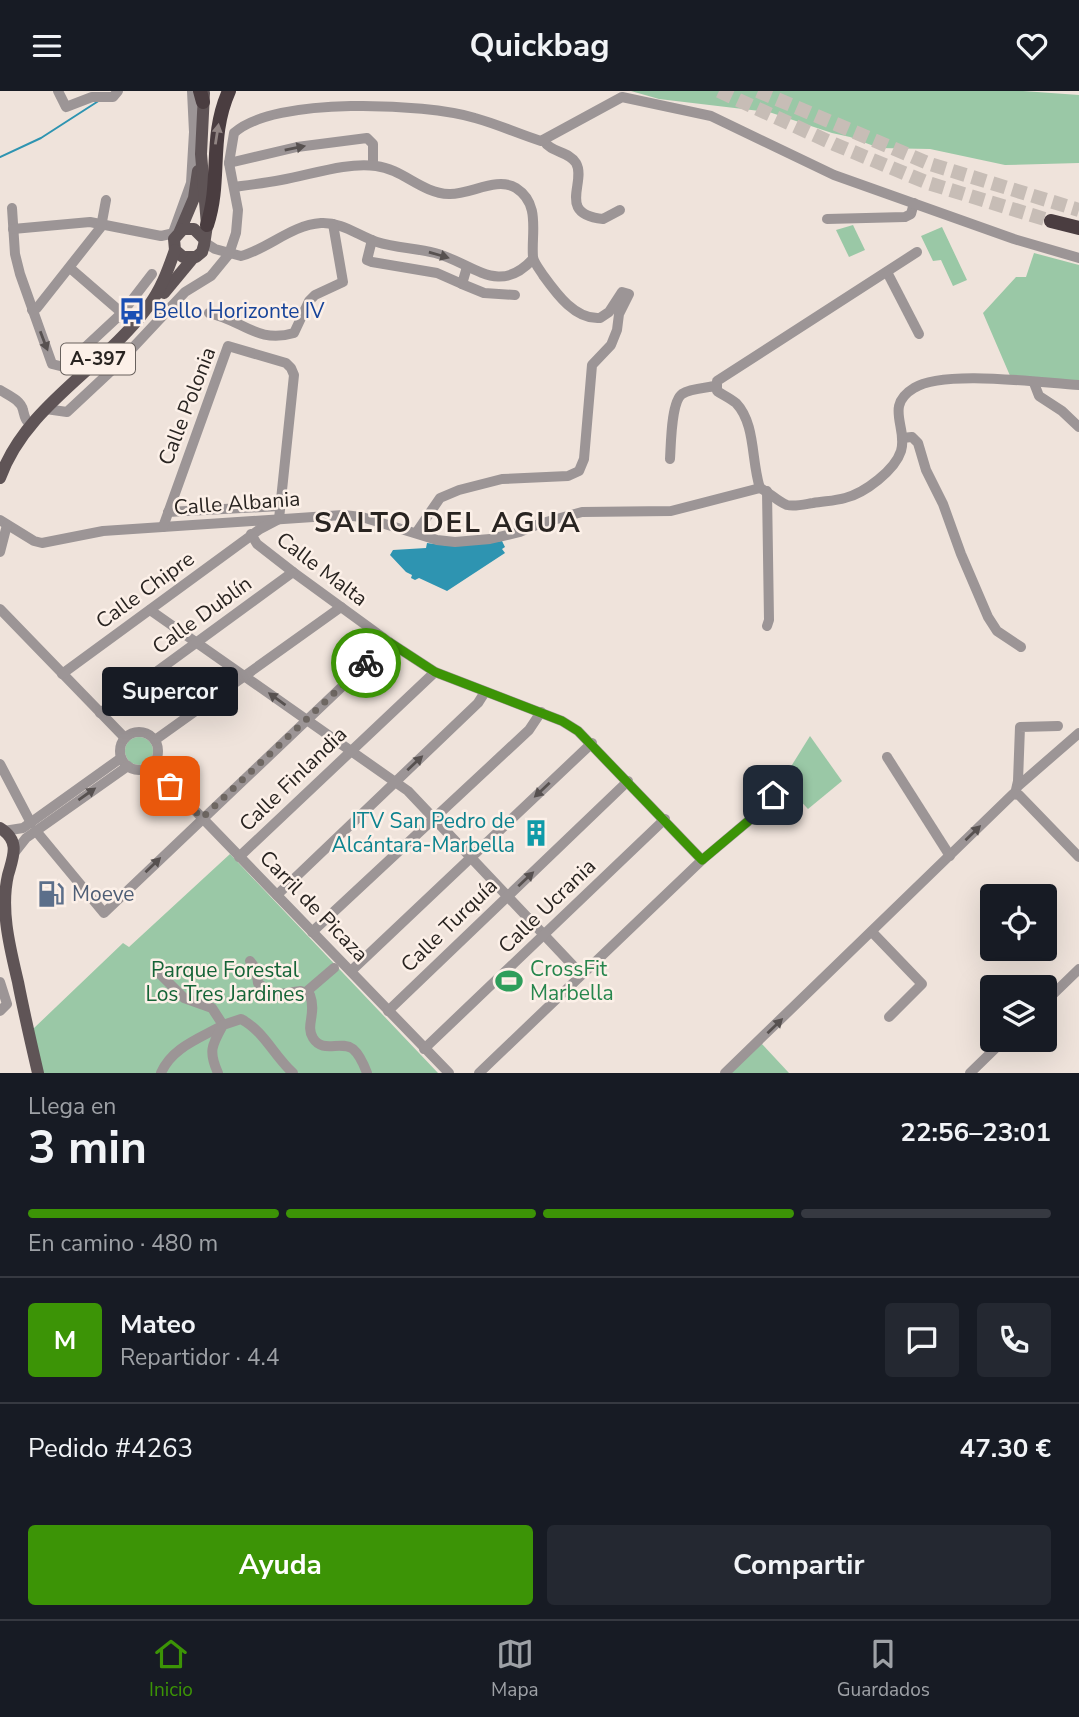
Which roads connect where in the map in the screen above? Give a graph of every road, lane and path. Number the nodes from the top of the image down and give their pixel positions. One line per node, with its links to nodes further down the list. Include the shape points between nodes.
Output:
1 (58, 91): 2 (street, via 66,107 113,97)
2 (118, 91)
3 (192, 91): 21 (street, via 191,183)
4 (229, 91): 22 (highway, one-way to 4, via 215,175 216,132)
5 (202, 95): 7 (main road, A-397)
6 (544, 141): 8 (street, via 442,110 303,108 239,128); 12 (street, via 622,97 711,116 834,175); 14 (street, via 577,165 575,197 584,213 603,219)
7 (201, 154): 21 (main road, A-397, via 194,198); 22 (main road, A-397)
8 (229, 163): 9 (street, one-way to 9, via 297,147 367,138 373,144); 10 (street)
9 (373, 165): 10 (street); 30 (street, via 440,193 458,194 499,184 515,187 532,210)
10 (234, 187): 27 (street, via 238,222)
11 (106, 200): 17 (street)
12 (914, 204): 15 (street, via 905,217); 29 (street)
13 (12, 208): 20 (street)
14 (620, 210)
15 (827, 219)
16 (1051, 221): 19 (highway)
17 (102, 224): 20 (street); 23 (street); 32 (street)
18 (333, 224): 24 (street); 27 (street, via 306,226 246,255); 40 (street, via 343,282 315,295 294,333 260,335)
19 (1079, 228)
20 (13, 229): 38 (street, via 15,254)
21 (177, 232): 22 (main road, via 187,228); 23 (street); 25 (main road, A-397)
22 (205, 235): 27 (street); 28 (main road, A-397, via 202,252)
23 (161, 236): 25 (street)
24 (372, 240): 31 (street, one-way to 31, via 433,253); 35 (street, via 368,260 372,263 437,273)
25 (175, 249): 28 (main road, via 183,257); 37 (main road, A-397, via 165,279)
26 (917, 252): 33 (street)
27 (229, 254): 28 (street); 46 (street, via 211,276 185,292 71,409 63,413)
28 (194, 258): 37 (main road, A-397)
29 (1079, 258)
30 (533, 259): 31 (street, via 520,272 506,276); 59 (street, via 554,291 580,314 600,318 622,292 629,294 611,345 592,365 583,466 568,476 502,479 459,490 440,498)
31 (467, 267): 35 (street)
32 (70, 268): 38 (street); 39 (street)
33 (887, 272): 41 (street); 44 (street)
34 (152, 274): 39 (street)
35 (462, 284): 36 (street, via 484,293)
36 (515, 295)
37 (148, 307): 46 (main road, A-397)
38 (32, 310): 39 (street, one-way to 39, via 52,364 60,367)
39 (122, 313)
40 (209, 313)
41 (919, 334)
42 (1034, 383): 43 (street); 48 (street, via 1041,398); 49 (street, via 979,379 925,383 905,395 899,406)
43 (1079, 385)
44 (715, 386): 50 (street, via 688,391 679,398); 52 (street, via 735,403 747,422 755,475)
45 (0, 390): 47 (street, via 19,402)
46 (46, 409): 47 (main road, A-397)
47 (31, 426): 51 (main road, A-397)
48 (1079, 427)
49 (902, 438): 52 (street, via 890,467 852,496 790,505); 69 (street, via 917,440 988,617 997,631)
50 (670, 459)
51 (0, 478)
52 (763, 489): 59 (street, Calle Albania, via 671,511 582,512 490,539 455,542); 66 (street, via 770,568)
53 (280, 506): 54 (street); 54 (street, Calle Polonia, via 292,368 228,346); 55 (street, Calle Polonia)
54 (168, 512): 58 (street, Calle Polonia)
55 (279, 519): 56 (street, Calle Albania); 59 (street, Calle Albania, via 344,515); 60 (street, Calle Malta)
56 (244, 521): 58 (street, Calle Albania); 60 (street)
57 (4, 523): 58 (street, Calle Albania, via 38,543); 61 (street)
58 (163, 527)
59 (416, 533)
60 (252, 537): 62 (street, Calle Malta); 65 (street, Calle Chipre)
61 (0, 552)
62 (293, 572): 63 (street, Calle Malta); 68 (street, Calle Dublín)
63 (341, 607): 67 (street, Calle Malta); 72 (street)
64 (0, 609): 71 (street)
65 (150, 610): 68 (street); 71 (street, Calle Chipre)
66 (767, 626)
67 (389, 642): 70 (street, Calle Malta); 76 (street)
68 (196, 643): 72 (street); 75 (street, Calle Dublín)
69 (1021, 647)
70 (435, 672): 73 (street, Calle Malta); 82 (street, Calle Finlandia)
71 (62, 674): 75 (street)
72 (245, 676): 76 (street, one-way to 72); 80 (street)
73 (485, 692): 74 (street, Calle Malta); 89 (street, one-way to 73)
74 (541, 712): 81 (street, Calle Malta); 92 (street, via 529,730)
75 (100, 713): 79 (street)
76 (306, 720): 82 (street); 91 (street)
77 (1058, 726): 90 (street, via 1020,727)
78 (1079, 733): 90 (street)
79 (125, 738): 80 (street, via 142,733); 84 (street, via 120,750)
80 (155, 740): 86 (street, via 157,755)
81 (592, 743): 87 (street, Calle Malta); 99 (street, one-way to 99)
82 (351, 750): 89 (street); 97 (street, Calle Finlandia)
83 (887, 757): 98 (street)
84 (125, 762): 86 (street, via 143,770); 94 (street)
85 (0, 764): 94 (street)
86 (152, 766): 91 (street, Carril de Picaza)
87 (628, 781): 93 (street, Calle Malta); 104 (street, Calle Turquía, one-way to 87)
88 (771, 781): 101 (street, via 771,802)
89 (395, 782): 92 (street); 103 (street)
90 (1016, 790): 98 (street, one-way to 90); 100 (street)
91 (202, 818): 94 (street, one-way to 91, via 104,912); 97 (street, Carril de Picaza)
92 (434, 819): 99 (street); 106 (street)
93 (664, 819): 101 (street, Calle Malta); 108 (street, Calle Ucrania)
94 (33, 827): 95 (street); 96 (street)
95 (1, 829): 96 (main road, via 13,841)
96 (15, 852): 102 (main road)
97 (239, 856): 103 (street, Carril de Picaza)
98 (950, 856): 107 (street)
99 (470, 857): 104 (street); 112 (street)
100 (1079, 857)
101 (702, 860): 114 (street)
102 (5, 872): 105 (main road)
103 (277, 895): 106 (street, Carril de Picaza)
104 (508, 896): 108 (street); 119 (street, Calle Turquía)
105 (2, 916): 124 (main road)
106 (312, 932): 112 (street, Carril de Picaza)
107 (872, 932): 120 (street, via 922,984); 131 (street, one-way to 107)
108 (544, 935): 114 (street); 122 (street, Calle Ucrania)
109 (250, 961): 117 (street, via 258,983 272,995)
110 (334, 968): 117 (street)
111 (1079, 969): 116 (street)
112 (351, 971): 119 (street, Carril de Picaza)
113 (158, 972): 121 (street, via 184,998 212,1008)
114 (581, 974): 130 (street)
115 (0, 982): 118 (street, via 7,1004)
116 (1057, 990)
117 (306, 992): 128 (street, via 314,1006 310,1027 314,1040 323,1047 353,1049)
118 (0, 1011)
119 (388, 1011): 122 (street, Carril de Picaza)
120 (889, 1017)
121 (223, 1025): 125 (street, via 180,1050); 126 (street, via 211,1046); 127 (street, via 241,1019 247,1022)
122 (424, 1049): 129 (street, Carril de Picaza)
123 (992, 1052): 132 (street)
124 (37, 1073)
125 (161, 1073)
126 (218, 1073)
127 (293, 1073)
128 (367, 1073)
129 (449, 1073)
130 (479, 1073)
131 (725, 1073)
132 (970, 1073)

